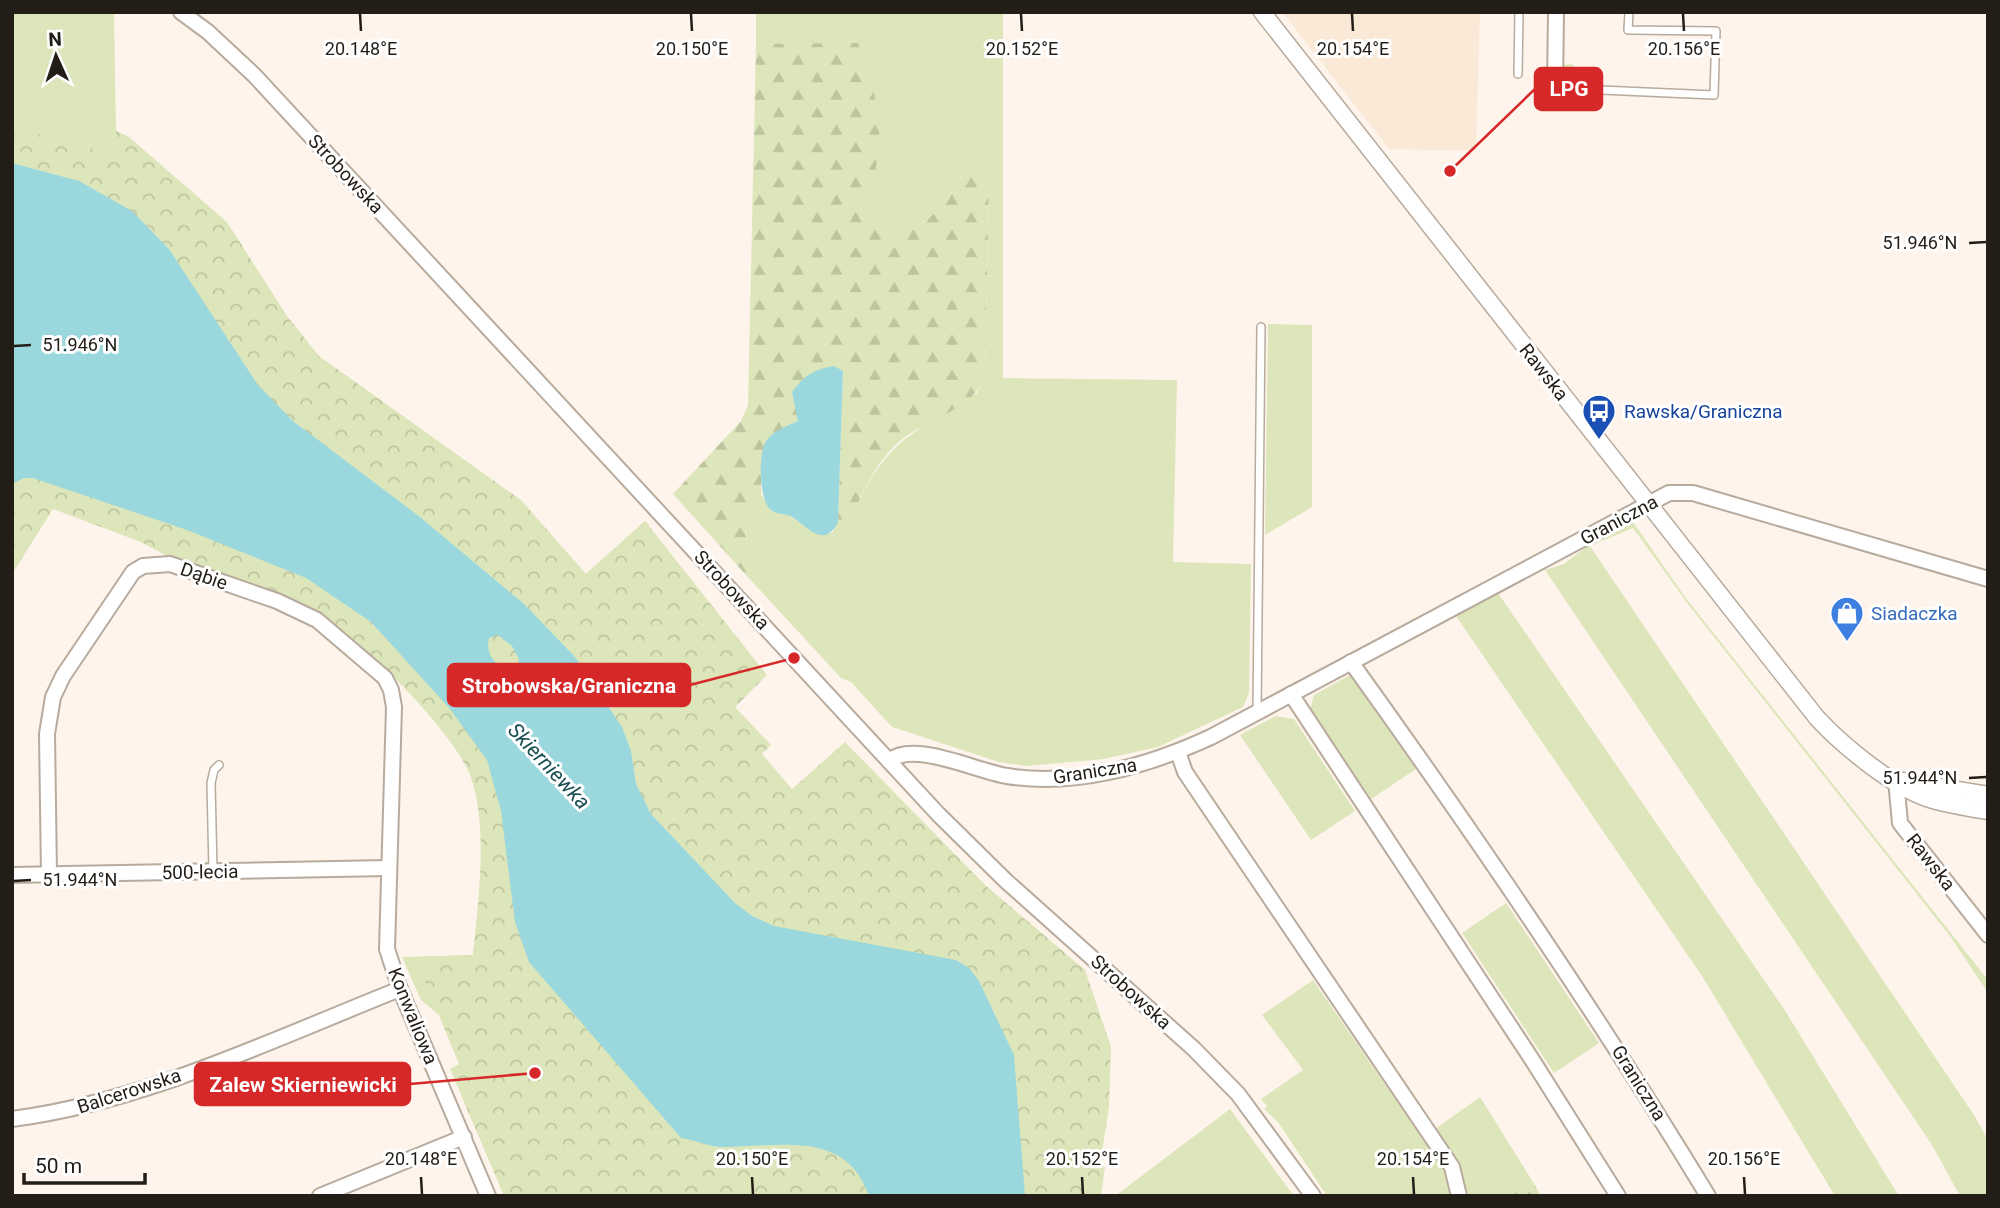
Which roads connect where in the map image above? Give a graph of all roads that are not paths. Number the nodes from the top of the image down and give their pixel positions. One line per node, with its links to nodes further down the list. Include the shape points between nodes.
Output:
1 (181, 12): 15 (street, Strobowska, via 255,76)
2 (1262, 12): 9 (street, Rawska)
3 (1519, 12): 6 (lane)
4 (1556, 12): 7 (street)
5 (1629, 12): 7 (lane, via 1628,30 1716,31 1714,95)
6 (1518, 74)
7 (1555, 88)
8 (1261, 327): 13 (lane)
9 (1648, 503): 10 (street, Graniczna, via 1669,493 1693,493); 11 (street, Graniczna); 17 (street, Rawska, via 1817,718 1839,741)
10 (1988, 579)
11 (1351, 662): 12 (street, Graniczna); 32 (street, Graniczna, via 1621,1053)
12 (1291, 694): 13 (street, Graniczna); 31 (street)
13 (1257, 713): 14 (street, Graniczna)
14 (1178, 752): 15 (street, Graniczna, via 1127,768 1056,778 992,773 922,753 902,754); 30 (street, via 1185,772 1452,1167)
15 (889, 761): 29 (street, Strobowska, via 971,848 1224,1078 1278,1144)
16 (219, 765): 20 (lane, via 211,783)
17 (1896, 780): 18 (street, Rawska, via 1931,800); 23 (street, Rawska, via 1900,823)
18 (1987, 807)
19 (388, 868): 20 (street, 500-lecia); 22 (street, Dąbie, via 394,707 384,678 317,620 277,601 170,564 156,564 144,566 125,580 53,697 47,734); 24 (street, Konwaliowa, via 387,949)
20 (213, 872): 22 (street, 500-lecia)
21 (12, 875): 22 (street, 500-lecia)
22 (49, 875)
23 (1988, 935)
24 (400, 989): 25 (street, Balcerowska, via 150,1086 68,1110); 26 (street, Konwaliowa)
25 (12, 1119)
26 (464, 1137): 27 (street); 28 (street, Konwaliowa)
27 (320, 1196)
28 (488, 1196)
29 (1312, 1196)
30 (1459, 1196)
31 (1618, 1196)
32 (1708, 1196)

